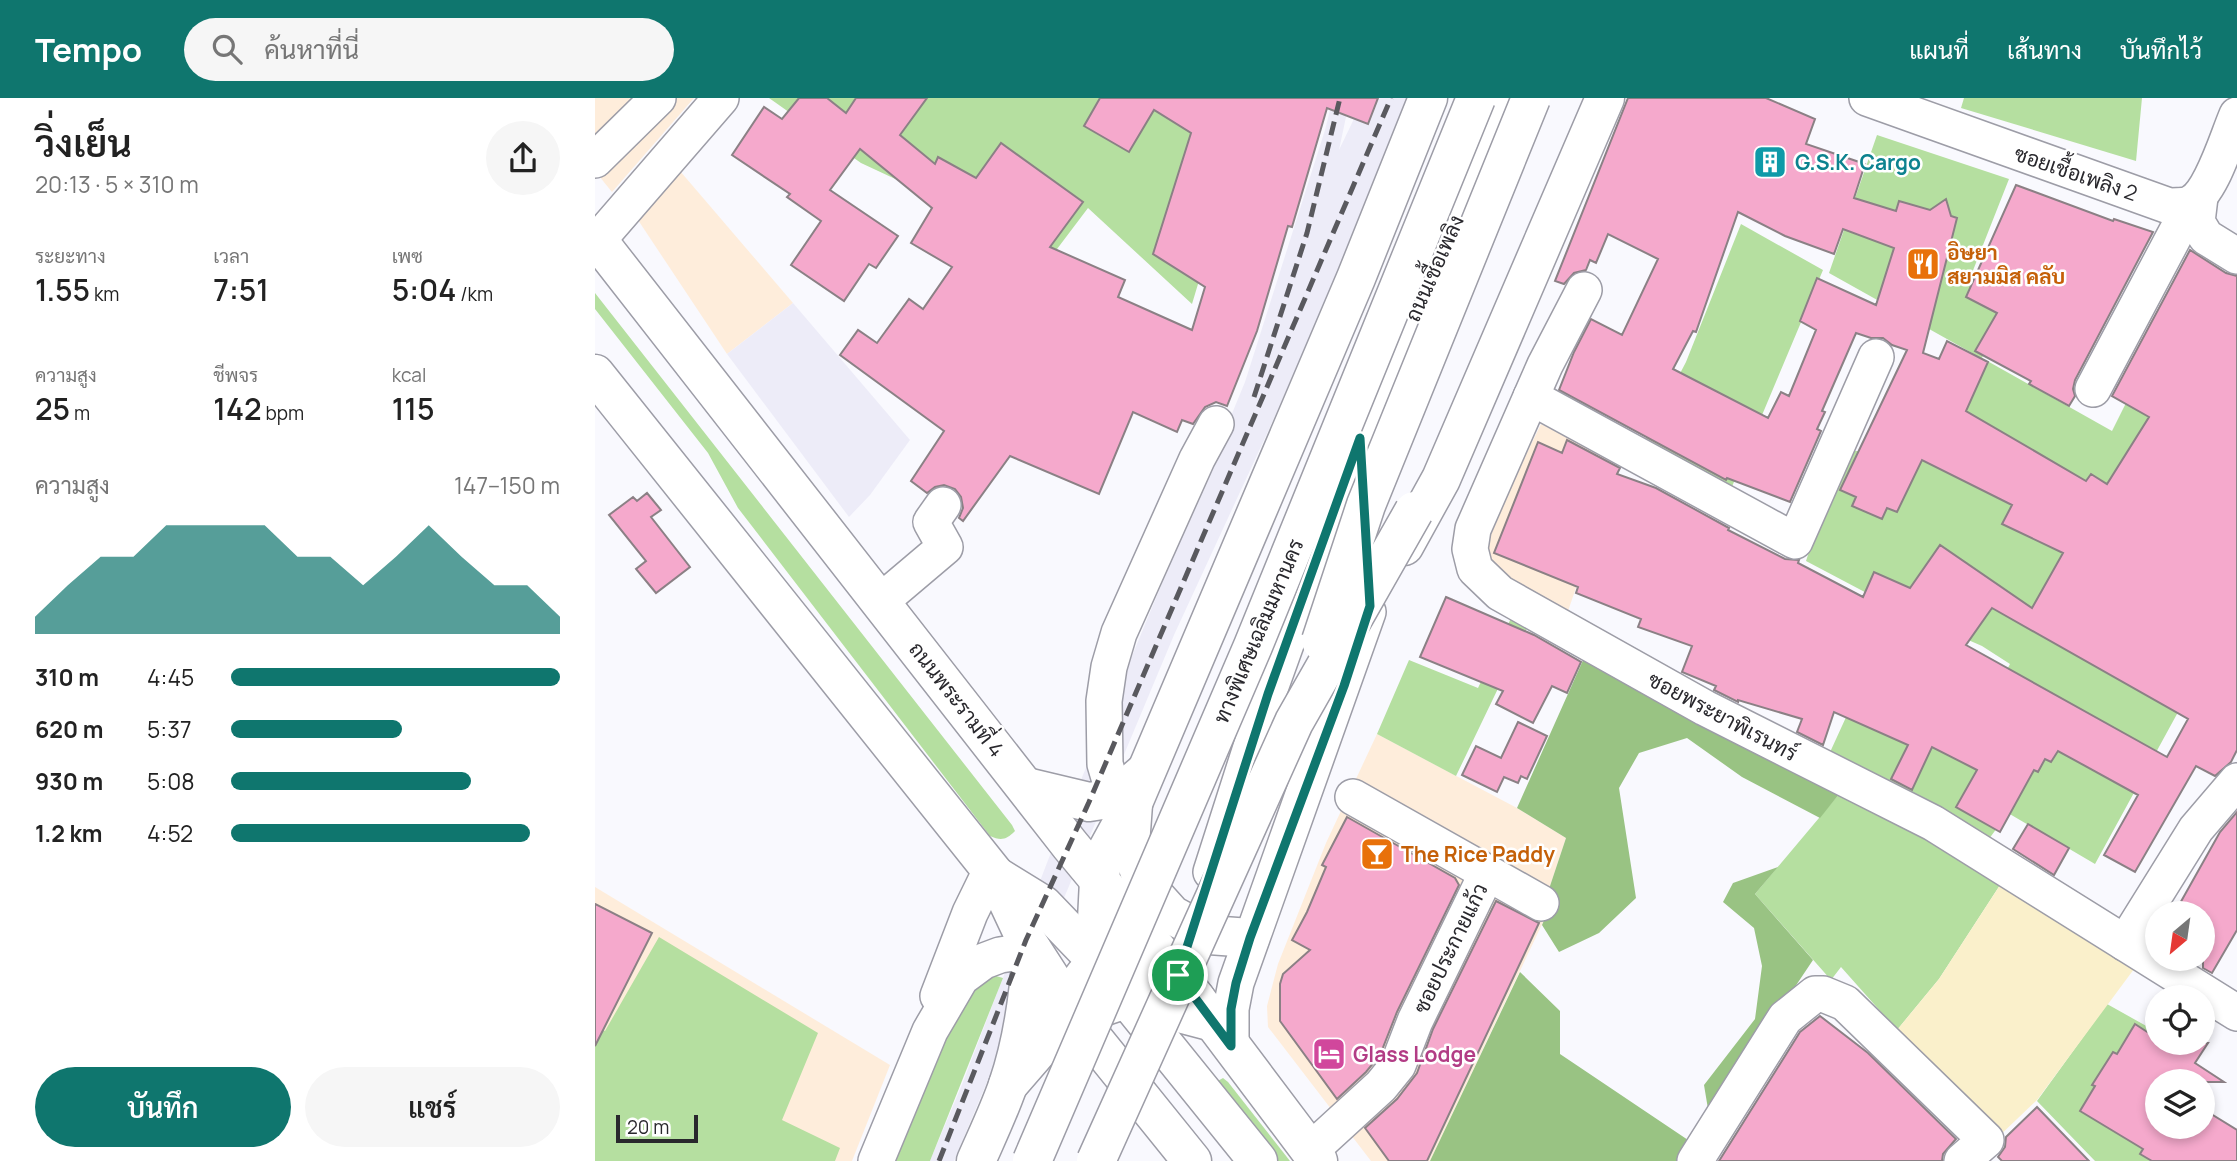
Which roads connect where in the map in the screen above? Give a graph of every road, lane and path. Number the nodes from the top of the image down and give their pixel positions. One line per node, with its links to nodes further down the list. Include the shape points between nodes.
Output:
1 (658, 98): 11 (street)
2 (721, 98): 13 (street)
3 (1428, 98): 28 (main road, via 1356,278)
4 (1476, 98): 47 (main road, ทางพิเศษเฉลิมมหานคร, bridge, via 1253,646)
5 (1509, 98): 21 (street, ถนนเชื้อเพลิง)
6 (1531, 98): 25 (main road, bridge, via 1366,505)
7 (1586, 98): 25 (main road, bridge, via 1481,358 1413,511)
8 (1605, 98): 24 (main road, via 1441,479)
9 (1867, 98): 12 (street, ซอยเชื้อเพลิง 2, via 2169,206)
10 (2237, 115): 12 (street, via 2208,183)
11 (595, 160)
12 (2194, 201): 14 (street, via 2197,222 2206,237); 18 (street)
13 (596, 239): 23 (main road, ถนนพระรามที่ 4)
14 (2234, 250)
15 (1584, 290): 19 (street, ซอยพระยาพิเรนทร์)
16 (1876, 357): 19 (street, via 1795,541)
17 (595, 374): 30 (main road)
18 (2093, 389)
19 (1531, 397): 36 (street, ซอยพระยาพิเรนทร์, via 1473,529 1470,549 1475,569 1500,593 1705,708 1933,823)
20 (1216, 424): 28 (street, via 1119,633 1109,667 1104,701 1105,764)
21 (1360, 438): 24 (street, ถนนเชื้อเพลิง); 34 (street, ถนนเชื้อเพลิง, via 1268,694)
22 (943, 505): 23 (street, via 931,522 945,547)
23 (880, 602): 27 (main road, ถนนพระรามที่ 4)
24 (1370, 606): 35 (street, ถนนเชื้อเพลิง)
25 (1294, 722): 48 (main road, bridge)
26 (2237, 781): 36 (street, via 2196,829)
27 (1026, 787): 28 (main road, via 1089,802); 32 (main road, ถนนพระรามที่ 4)
28 (1131, 791): 32 (main road, via 1103,858); 34 (main road, via 1130,845 1144,884 1171,915)
29 (1353, 797): 31 (street, ซอยประกายแก้ว)
30 (994, 873): 37 (main road); 38 (main road, via 1043,905); 42 (street, via 969,913 939,988)
31 (1487, 873): 33 (street, ซอยประกายแก้ว); 44 (street, ซอยประกายแก้ว, via 1398,1065)
32 (1099, 881): 38 (main road); 39 (main road, ถนนพระรามที่ 4)
33 (1541, 903)
34 (1193, 927): 35 (main road, via 1209,934); 39 (street, ถนนเชื้อเพลิง)
35 (1250, 938): 39 (street, ถนนเชื้อเพลิง, via 1231,1009)
36 (2125, 943): 40 (street, ซอยพระยาพิเรนทร์)
37 (1033, 950): 41 (main road); 42 (street, via 984,961 961,978); 43 (main road, via 1028,1003)
38 (1109, 977): 39 (main road); 41 (main road, via 1085,975)
39 (1189, 1012): 44 (main road, ถนนพระรามที่ 4); 50 (main road, ถนนพระรามที่ 4)
40 (2237, 1013)
41 (1063, 1019): 43 (main road); 49 (main road)
42 (930, 1031): 45 (street)
43 (1008, 1085): 46 (main road)
44 (1314, 1156)
45 (876, 1161)
46 (976, 1161)
47 (1032, 1161)
48 (1096, 1161)
49 (1192, 1161)
50 (1258, 1161)
51 (1695, 1161): 52 (street, via 1785,1018 1815,994 1845,1003 1986,1140)
52 (1962, 1161)

